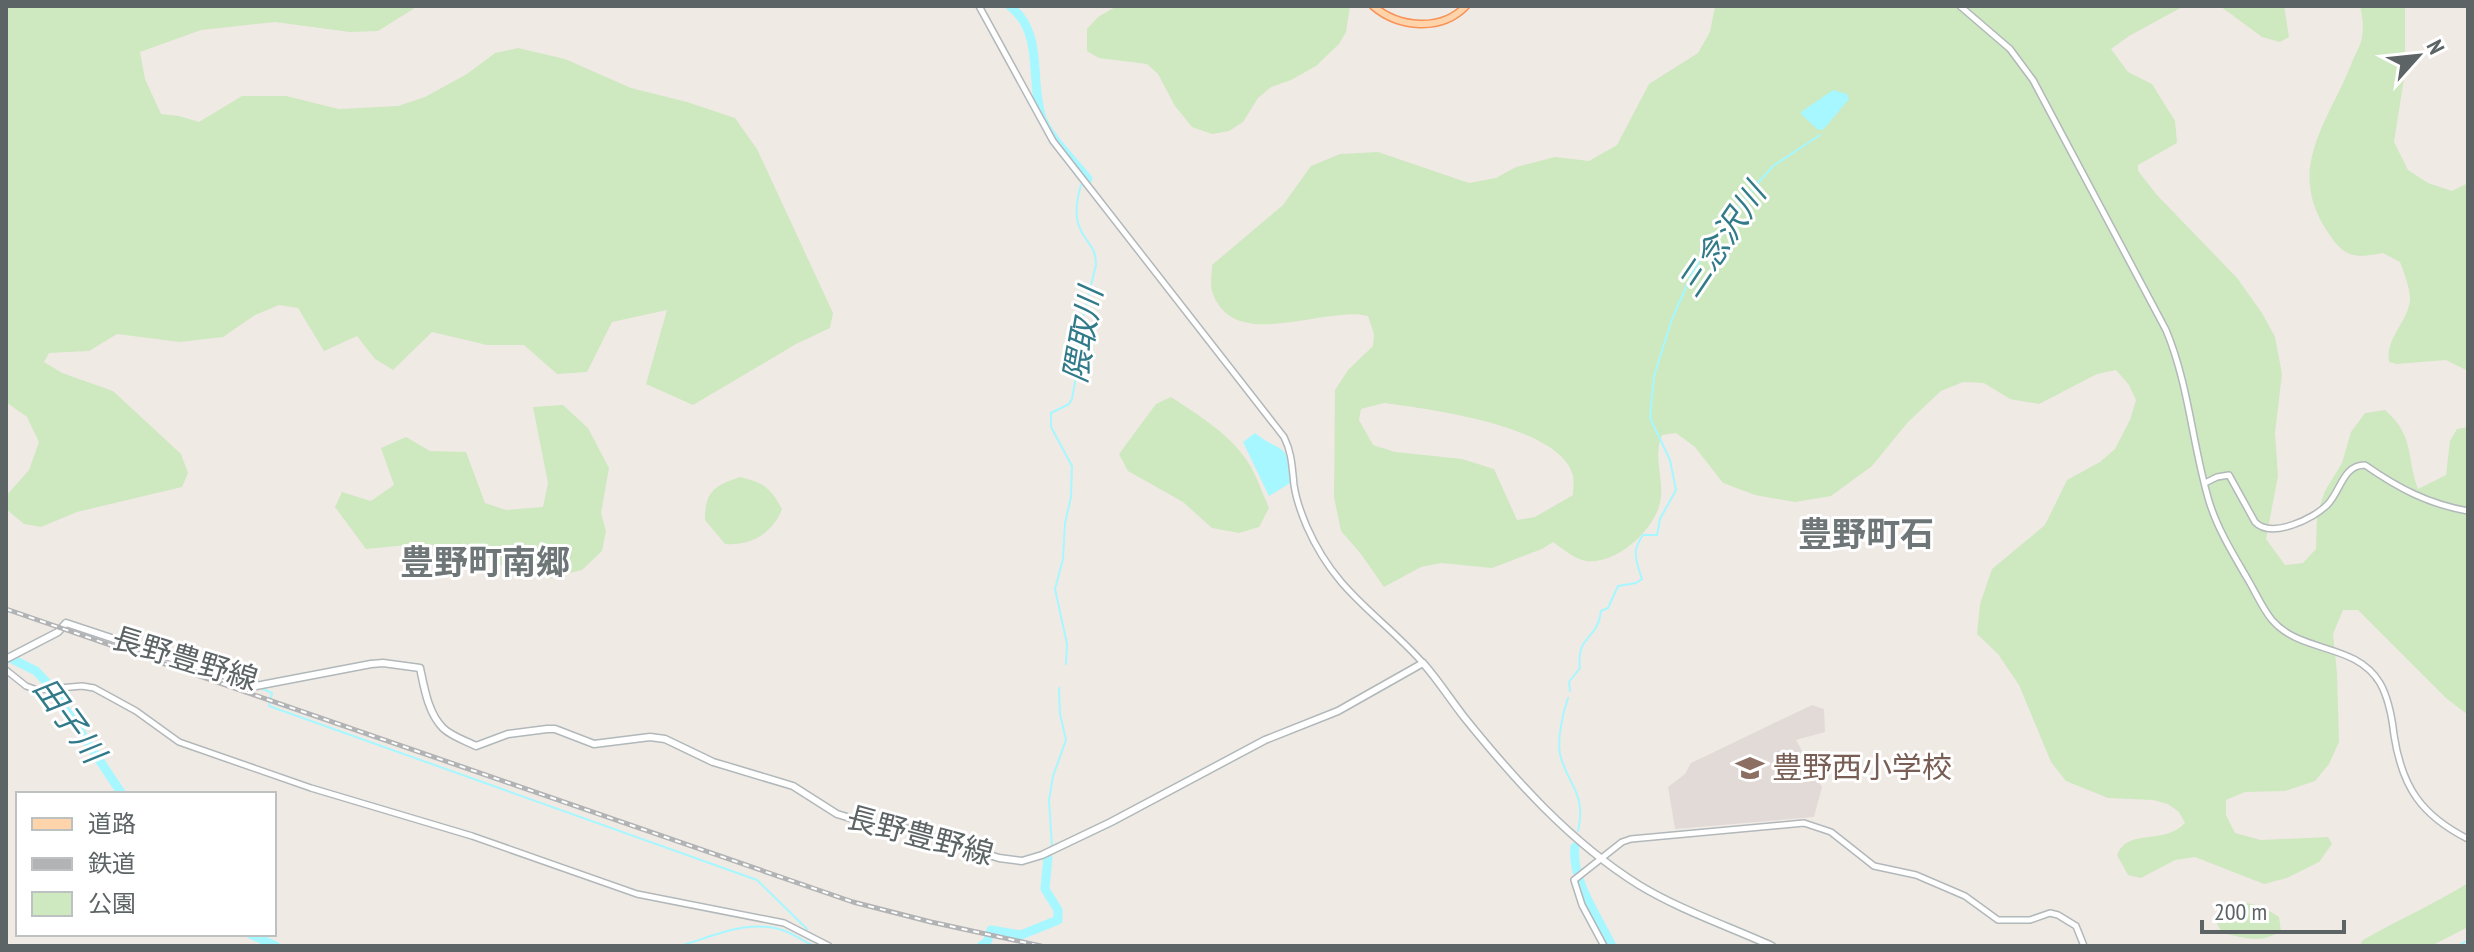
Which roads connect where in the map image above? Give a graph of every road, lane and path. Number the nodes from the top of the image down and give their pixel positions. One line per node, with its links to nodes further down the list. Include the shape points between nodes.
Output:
1 (979, 6): 8 (street, via 1053,141 1284,437 1305,521 1327,566)
2 (1373, 6): 3 (main road, via 1401,23 1422,25 1446,19)
3 (1466, 6)
4 (1960, 6): 5 (street, via 2010,49 2033,80 2166,330 2181,370)
5 (2204, 483): 6 (street, via 2229,475 2255,522 2269,530 2289,526 2326,506 2349,470 2360,465 2423,500); 10 (street, via 2231,549 2271,619 2288,634 2346,653 2372,673 2388,699 2407,784 2433,818)
6 (2468, 511)
7 (7, 658): 8 (main road, 長野豊野線, via 66,623 256,686 371,664 420,668 439,722 476,746 508,734 547,729 594,744 665,739 713,762 793,786 837,814 1016,861 1042,855 1111,822 1265,740 1338,711)
8 (1423, 663): 11 (main road, via 1550,815)
9 (6, 670): 12 (street, via 26,686 47,691 94,688 179,742 311,788 472,836 637,894 784,923)
10 (2468, 839)
11 (1601, 858): 13 (street, via 1574,883); 14 (main road, via 1639,885); 15 (street, via 1631,839 1804,823 1831,832 1874,866 1924,878 1965,896 1998,920 2058,915 2076,926)
12 (829, 946)
13 (1604, 946)
14 (1772, 946)
15 (2084, 946)

